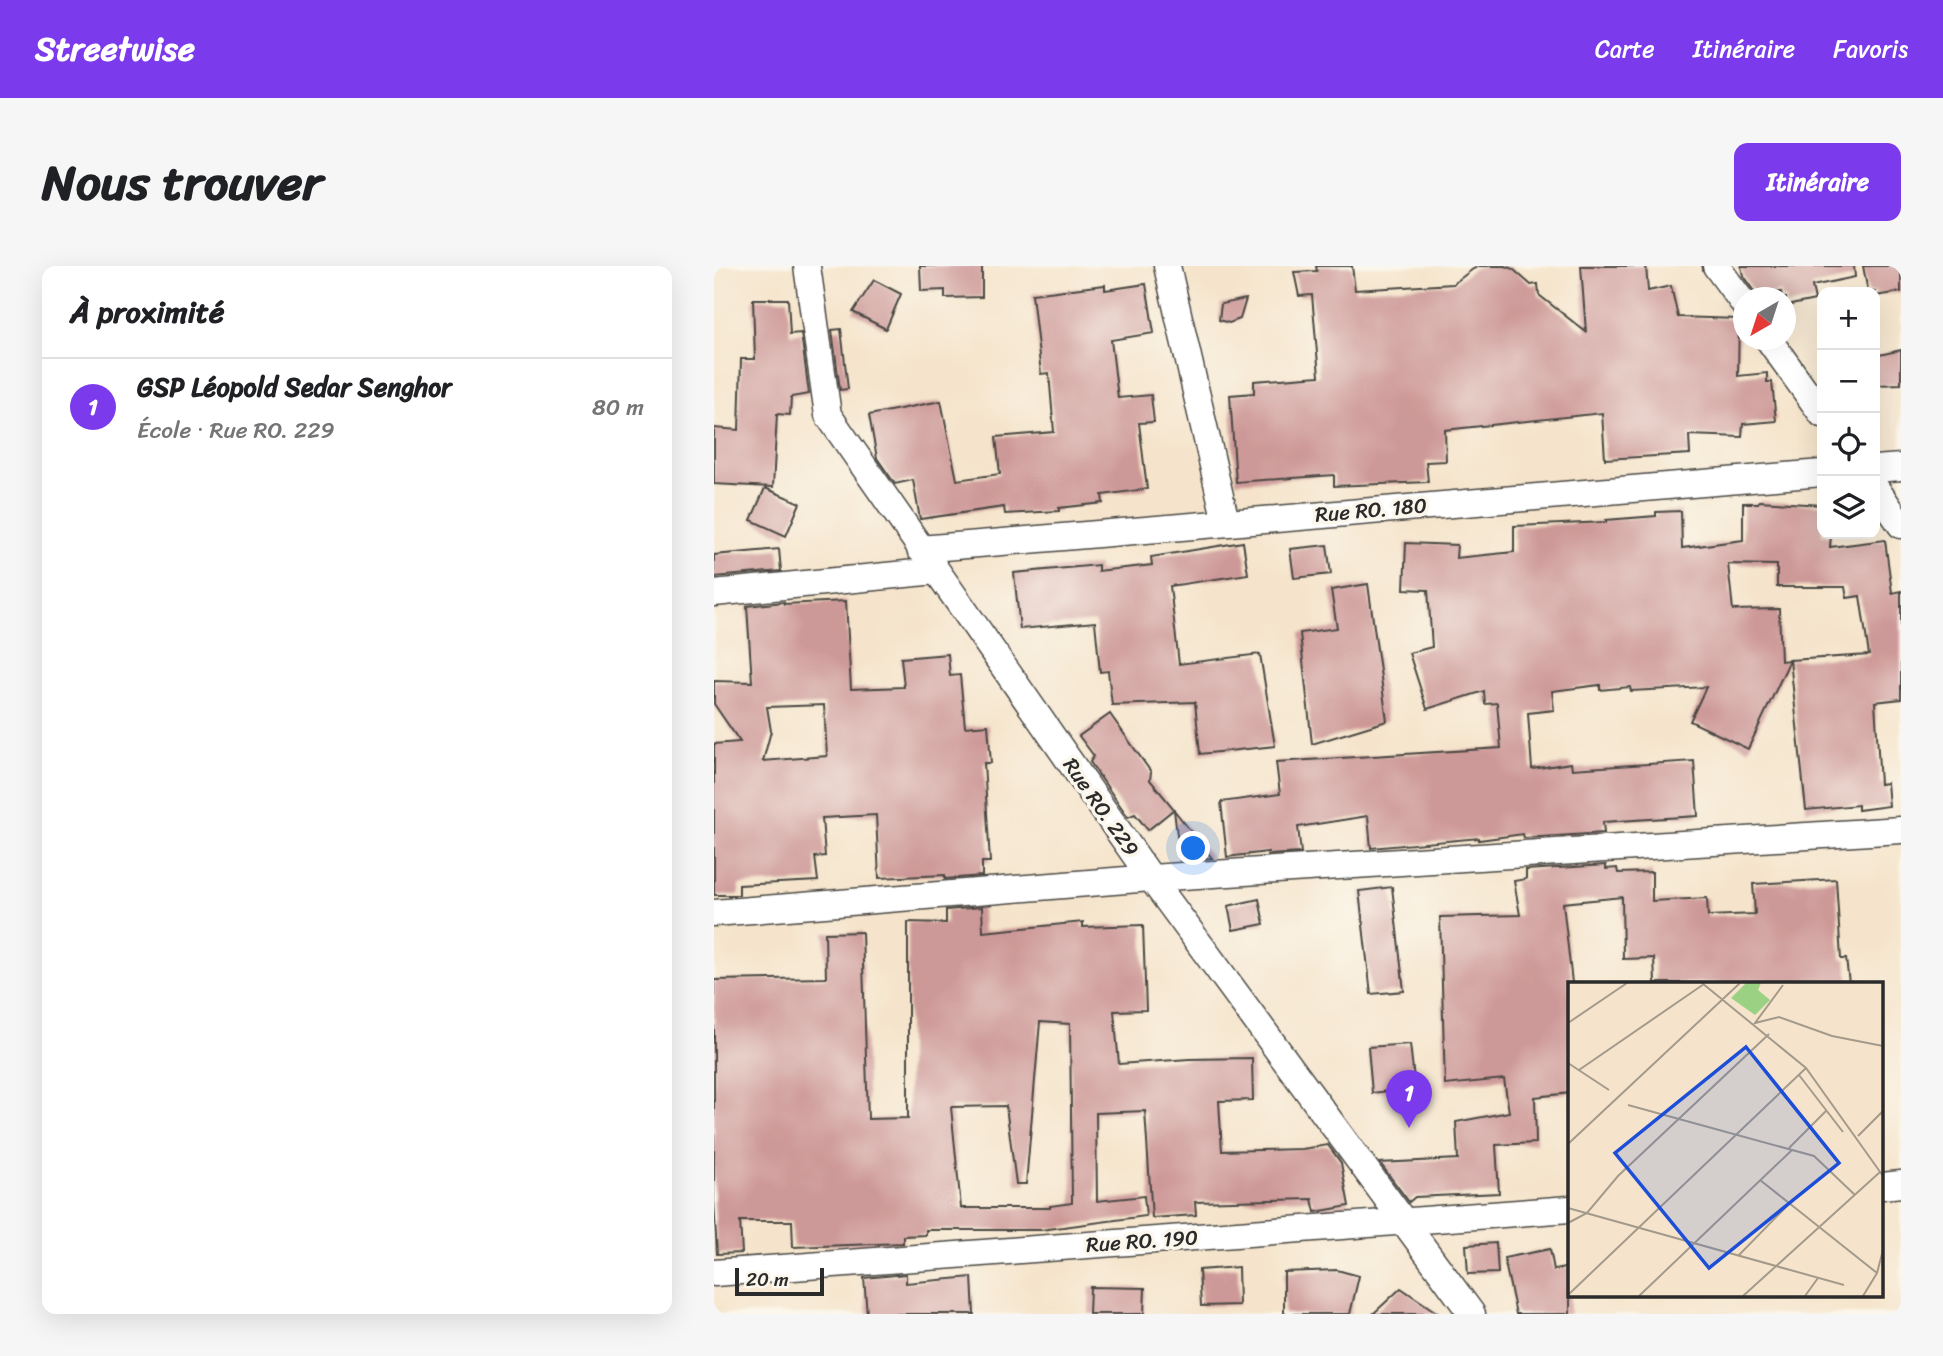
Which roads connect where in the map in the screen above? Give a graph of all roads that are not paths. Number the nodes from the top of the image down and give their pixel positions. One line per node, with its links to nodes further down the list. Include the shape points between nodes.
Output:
1 (807, 266): 13 (street, Rue RO. 229, via 828,415)
2 (1167, 266): 11 (street)
3 (1716, 266): 4 (street)
4 (1733, 289)
5 (1776, 350): 6 (street)
6 (1821, 413)
7 (1901, 467): 8 (street)
8 (1880, 469)
9 (1817, 473): 11 (street, Rue RO. 180)
10 (1880, 494): 12 (street)
11 (1226, 522): 13 (street, Rue RO. 180)
12 (1901, 525)
13 (920, 549): 14 (street, Rue RO. 229)
14 (936, 571): 15 (street); 17 (street, Rue RO. 229)
15 (714, 593)
16 (1901, 830): 17 (street)
17 (1151, 878): 18 (street); 20 (street, Rue RO. 229)
18 (714, 913)
19 (1568, 1209): 20 (street, Rue RO. 190)
20 (1406, 1222): 21 (street, Rue RO. 190); 22 (street, Rue RO. 229)
21 (714, 1273)
22 (1472, 1314)

